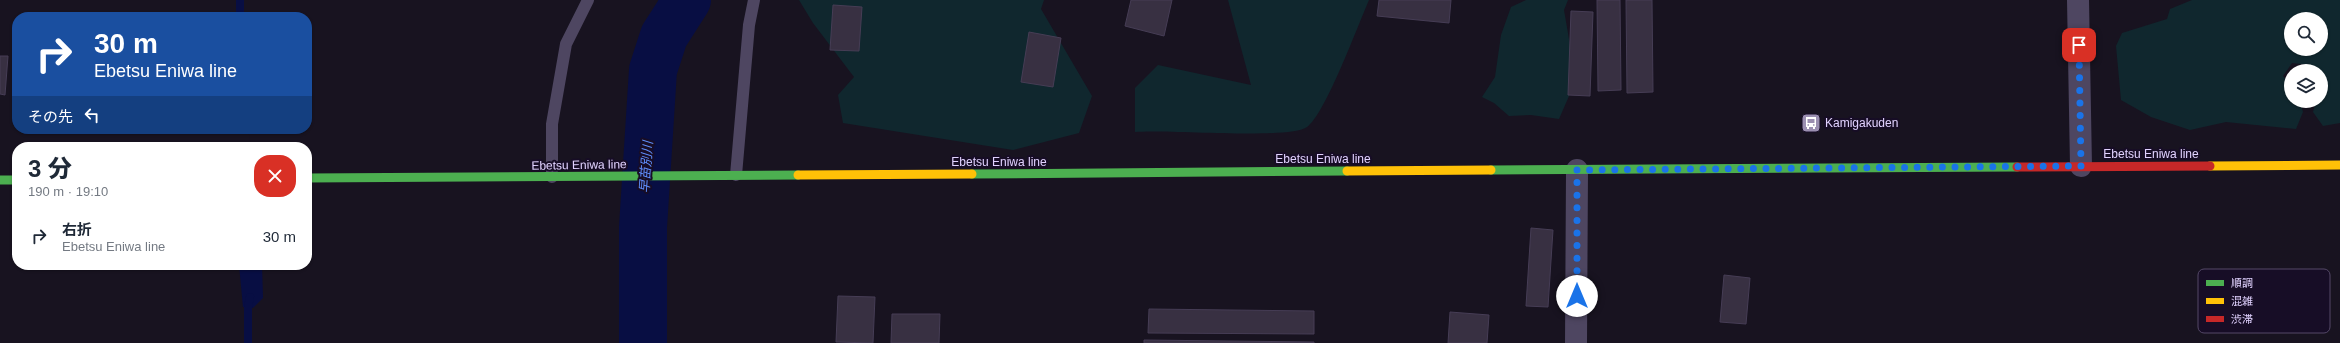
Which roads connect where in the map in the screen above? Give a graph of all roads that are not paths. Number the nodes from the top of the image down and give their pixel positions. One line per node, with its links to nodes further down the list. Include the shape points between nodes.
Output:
1 (588, 0): 8 (lane, via 566,44 552,124)
2 (754, 0): 7 (lane, via 748,32)
3 (2078, 0): 5 (street)
4 (2340, 165): 5 (main road, Ebetsu Eniwa line)
5 (2081, 166): 6 (main road, Ebetsu Eniwa line)
6 (1577, 170): 7 (main road, Ebetsu Eniwa line); 12 (street)
7 (736, 175): 8 (main road, Ebetsu Eniwa line)
8 (552, 177): 9 (main road, Ebetsu Eniwa line)
9 (312, 178)
10 (0, 180): 11 (main road)
11 (12, 180)
12 (1576, 343)

